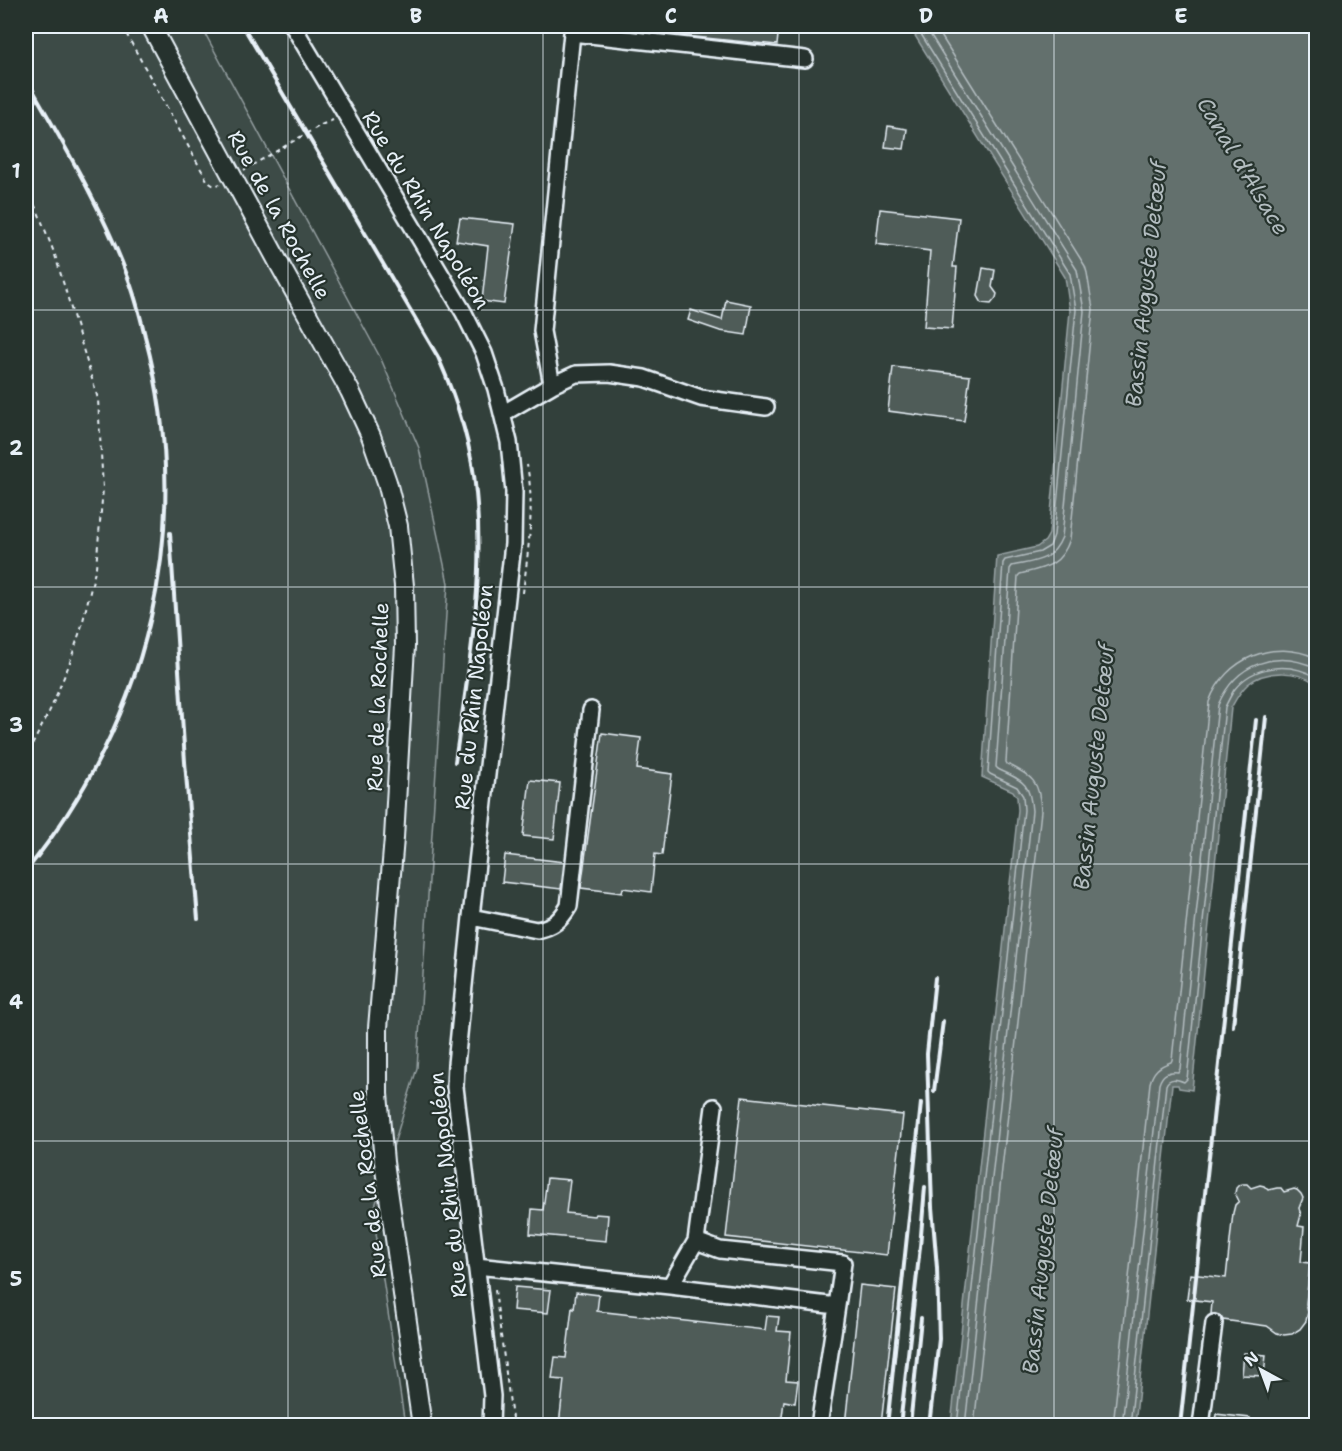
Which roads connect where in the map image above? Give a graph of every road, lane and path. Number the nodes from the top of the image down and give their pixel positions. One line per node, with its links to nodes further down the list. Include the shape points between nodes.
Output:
1 (122, 26): 7 (path, via 208,182 214,186)
2 (151, 26): 22 (main road, Rue de la Rochelle, via 350,391 371,436 398,526 405,646 378,1028 378,1094 384,1162)
3 (293, 26): 11 (street, Rue du Rhin Napoléon, via 464,313 483,353)
4 (805, 59): 9 (street, via 572,33 542,331)
5 (338, 117): 6 (path, bridge)
6 (244, 170)
7 (222, 182)
8 (26, 189): 13 (path, via 55,255 98,399 103,489 96,567 82,625 65,676)
9 (552, 385): 10 (street, via 576,374 609,374 644,378 701,398); 11 (street)
10 (766, 407)
11 (502, 414): 14 (street, Rue du Rhin Napoléon, via 514,492 513,544)
12 (591, 710): 14 (street, via 569,906 557,922 537,930)
13 (26, 757)
14 (471, 917): 17 (street, Rue du Rhin Napoléon, via 455,1087)
15 (714, 1107): 16 (street)
16 (696, 1241): 18 (street); 20 (street, via 720,1250 843,1263)
17 (476, 1266): 18 (street); 23 (street, Rue du Rhin Napoléon, via 492,1396)
18 (670, 1286): 20 (street)
19 (495, 1290): 24 (path)
20 (837, 1306): 25 (street)
21 (1214, 1323): 26 (street)
22 (422, 1425)
23 (491, 1425)
24 (513, 1425)
25 (819, 1425)
26 (1201, 1425)

